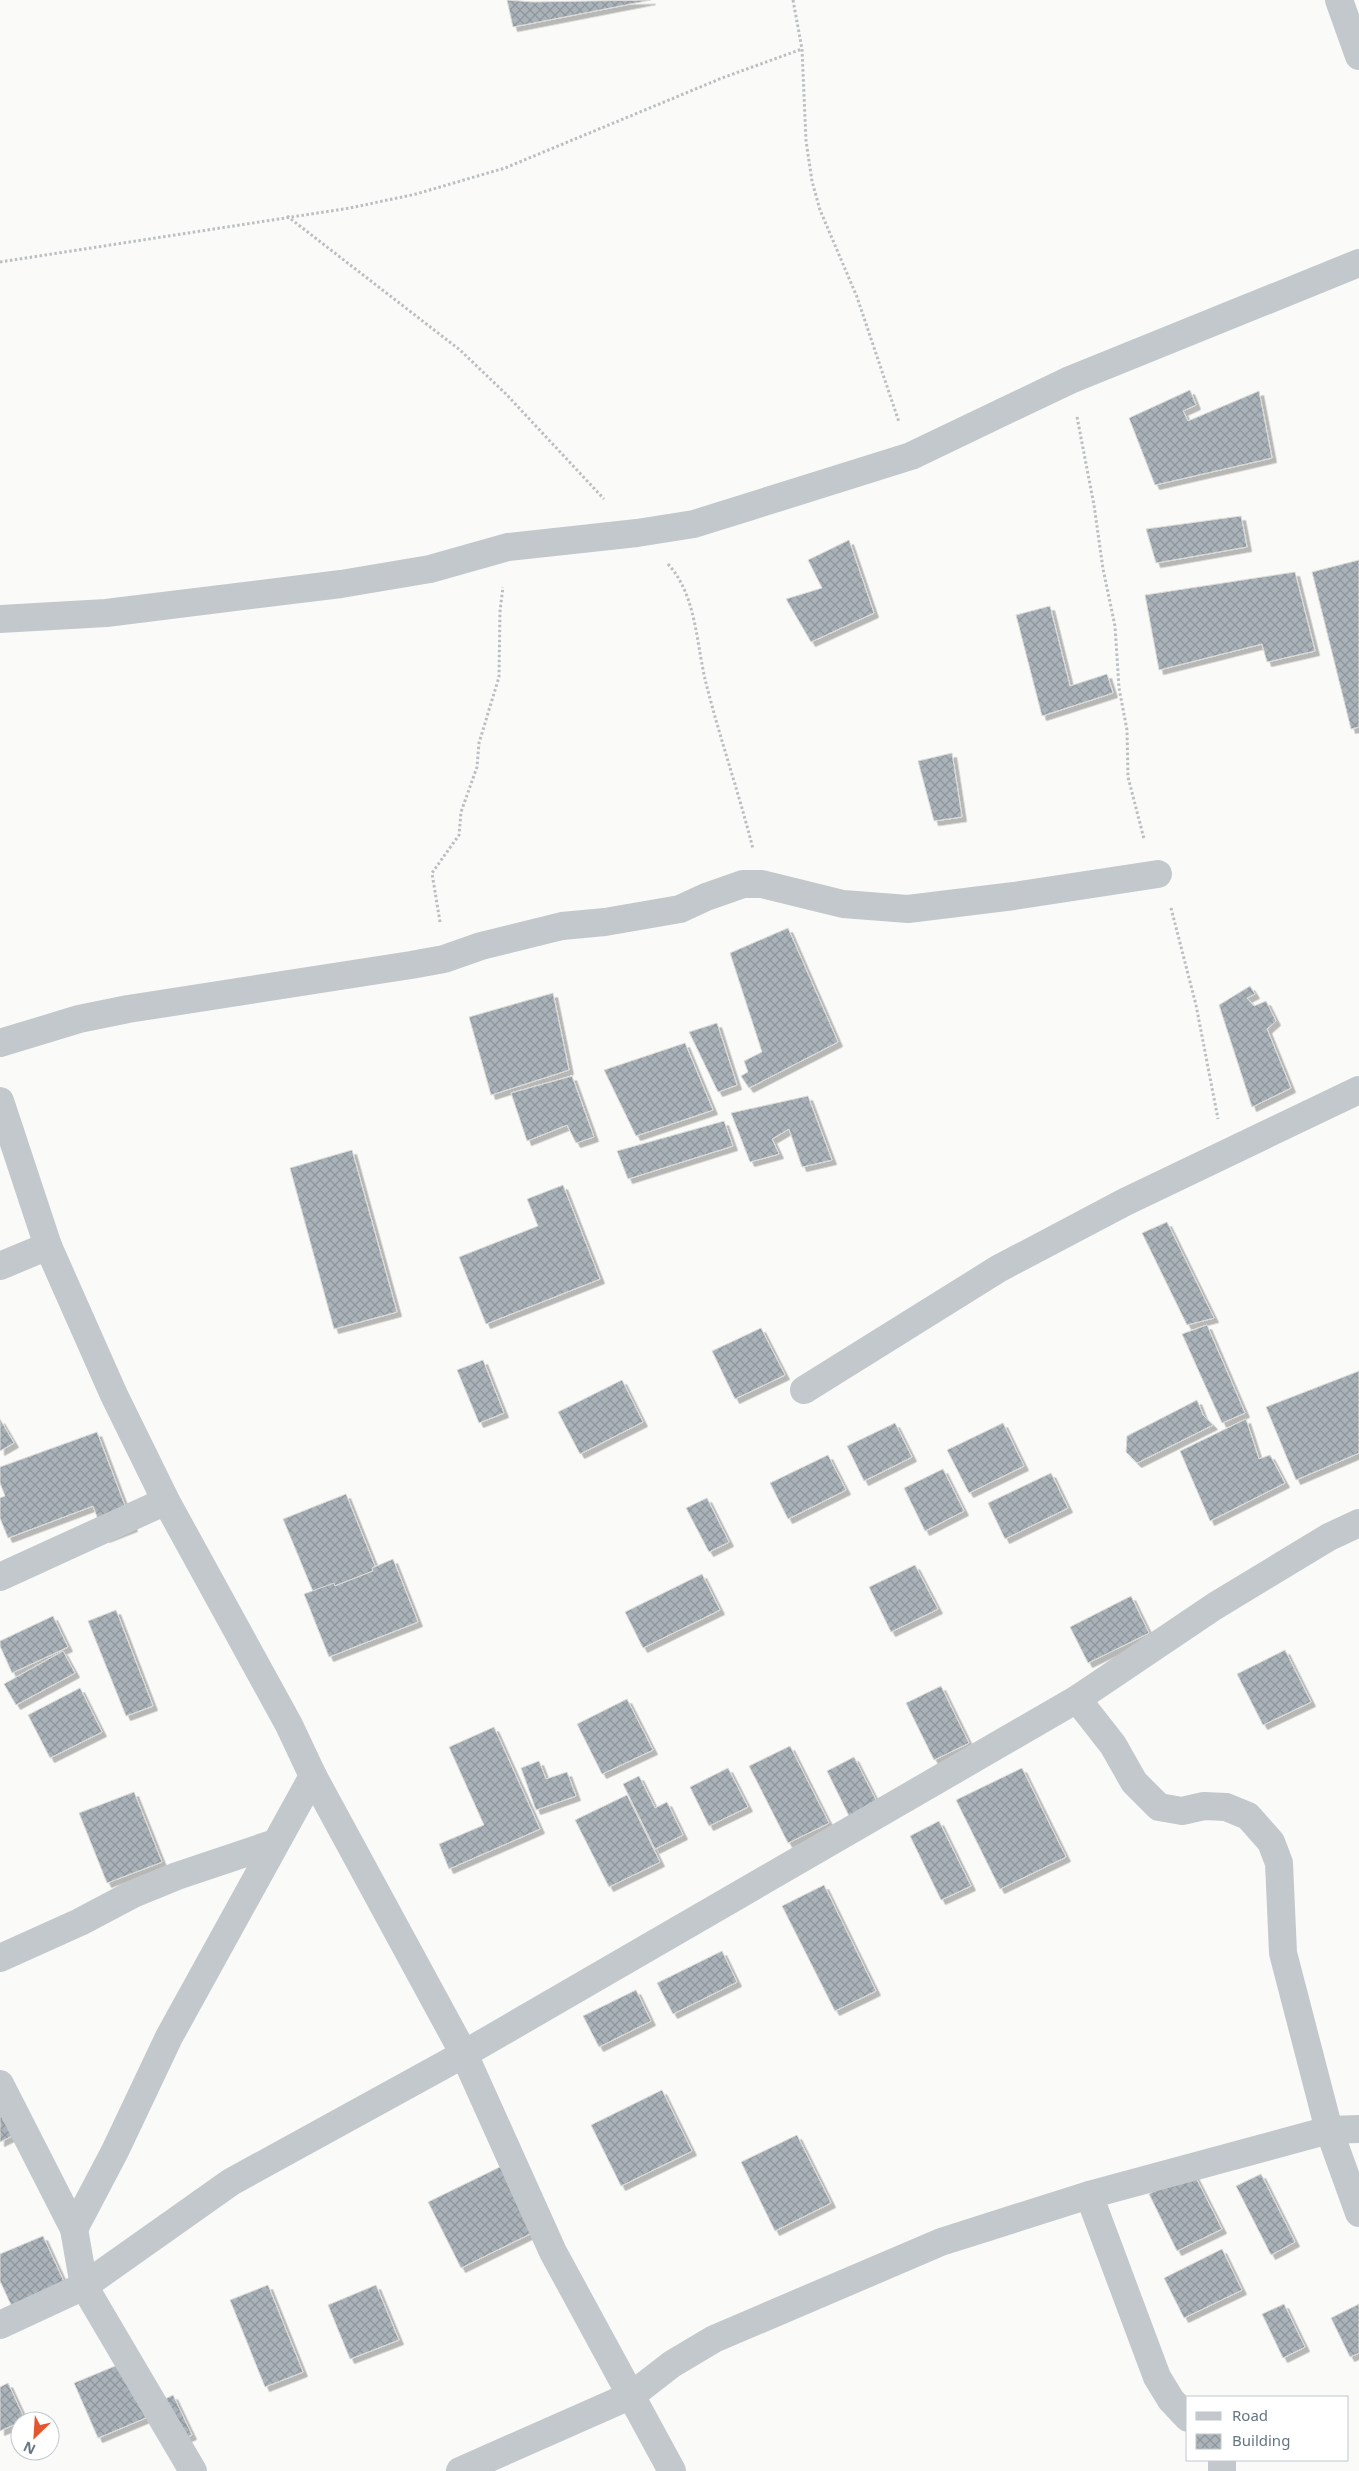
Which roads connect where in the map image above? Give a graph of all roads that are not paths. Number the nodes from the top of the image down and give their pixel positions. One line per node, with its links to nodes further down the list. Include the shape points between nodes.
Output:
1 (1339, 0): 2 (street)
2 (1359, 56)
3 (1359, 263): 4 (street, via 1070,380 911,456 694,524 508,547 430,569 341,584 106,613)
4 (0, 619)
5 (1158, 874): 6 (street, via 908,908 843,904 762,884 743,884 680,909 562,926 481,946 444,959 128,1008)
6 (0, 1043)
7 (1359, 1090): 11 (street, via 1125,1202 998,1270)
8 (0, 1101): 9 (street)
9 (48, 1246): 10 (street); 12 (street, via 114,1396)
10 (0, 1266)
11 (804, 1390)
12 (166, 1501): 14 (street); 16 (street, via 289,1725)
13 (1359, 1523): 15 (street, via 1329,1537 1216,1606)
14 (0, 1577)
15 (1077, 1699): 19 (street); 22 (street, via 1113,1744 1134,1782 1159,1807 1182,1811 1204,1806 1226,1807 1248,1816 1271,1842 1279,1863 1283,1953)
16 (313, 1776): 17 (street); 19 (street)
17 (275, 1843): 18 (street, via 142,1890); 25 (street, via 169,2037)
18 (0, 1958)
19 (464, 2054): 26 (street, via 231,2182); 28 (street, via 553,2252)
20 (0, 2084): 25 (street)
21 (1359, 2129): 22 (street)
22 (1329, 2130): 23 (street); 24 (street)
23 (1089, 2195): 28 (street, via 941,2242 776,2311 714,2339 672,2364); 29 (street, via 1157,2377 1171,2400)
24 (1359, 2213)
25 (74, 2229): 26 (street)
26 (84, 2286): 27 (street); 30 (street)
27 (0, 2325)
28 (632, 2395): 31 (street); 32 (street)
29 (1186, 2416)
30 (193, 2471)
31 (460, 2471)
32 (672, 2471)

